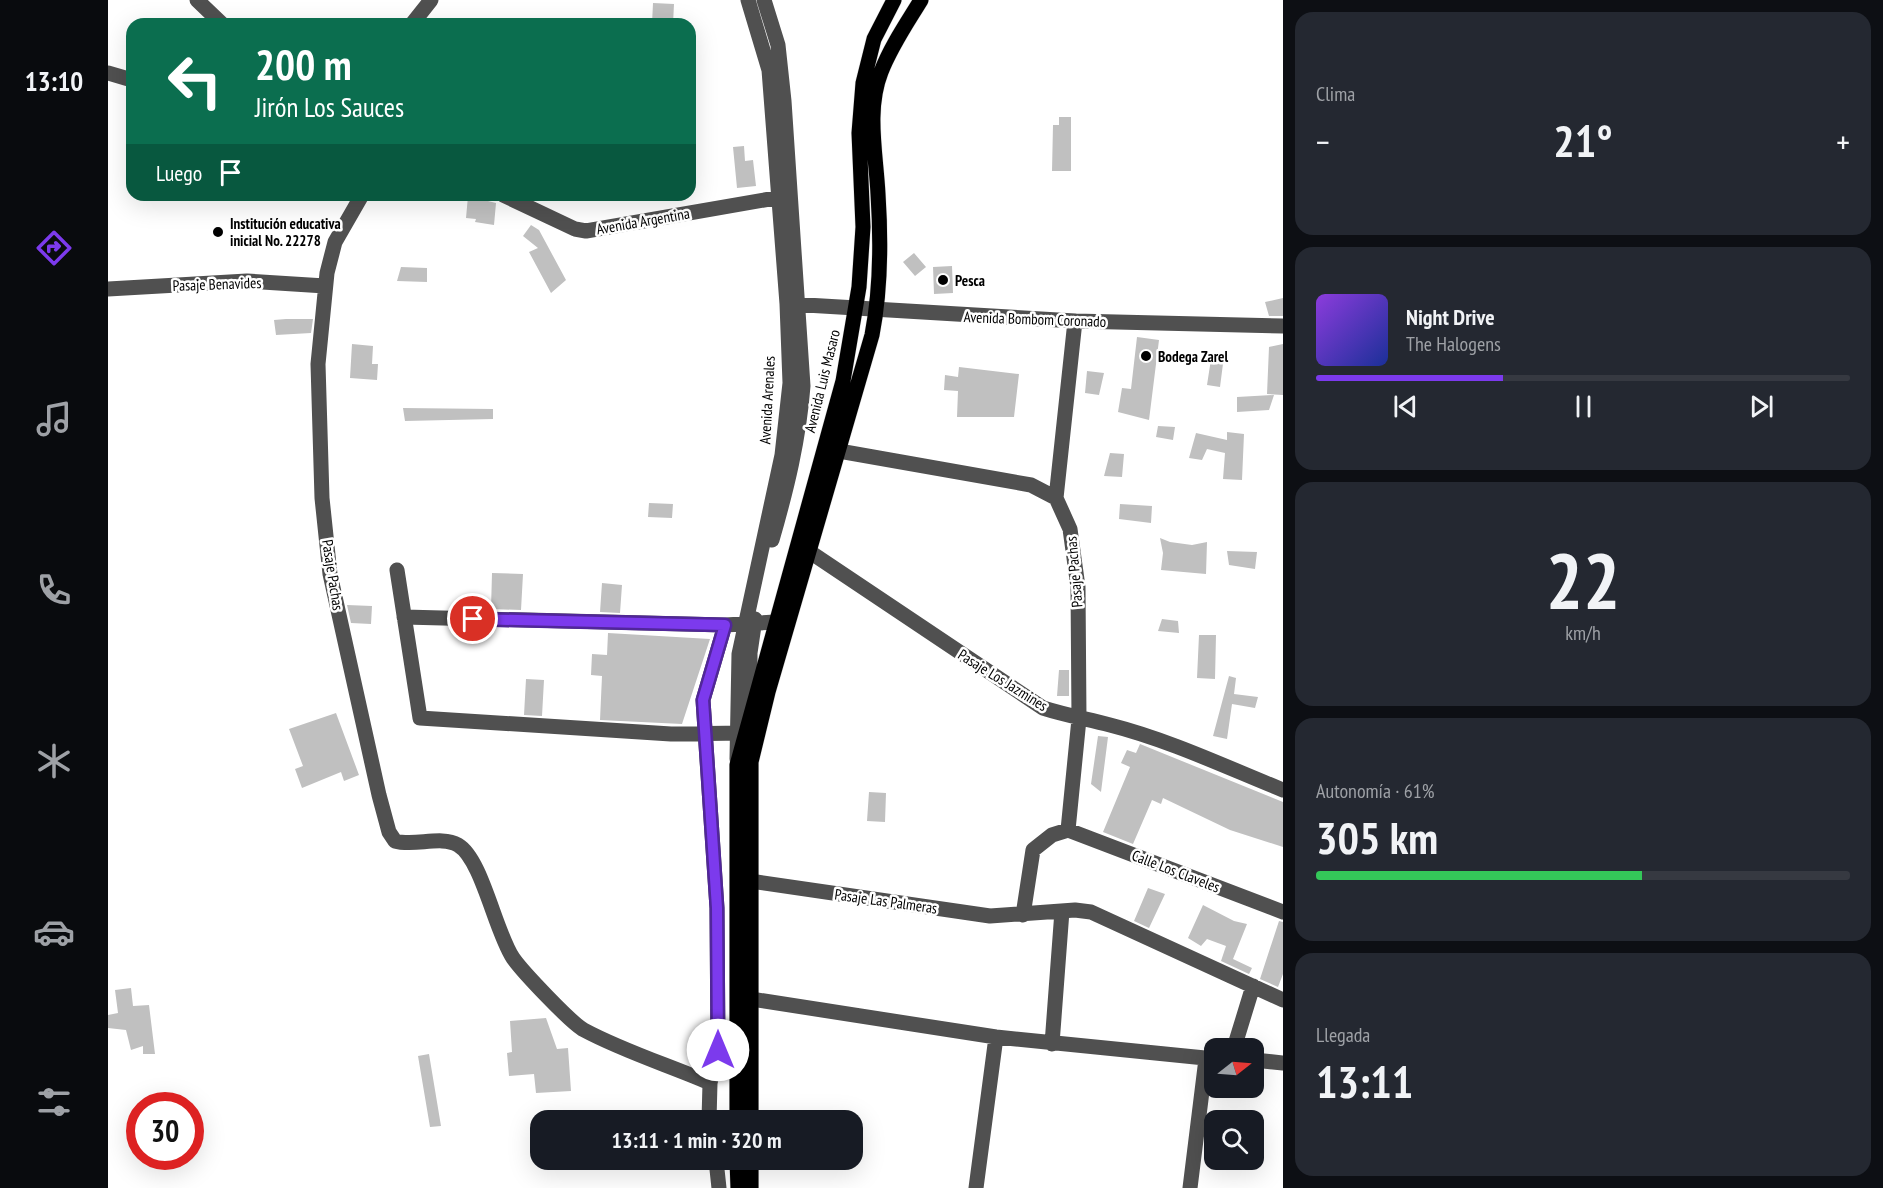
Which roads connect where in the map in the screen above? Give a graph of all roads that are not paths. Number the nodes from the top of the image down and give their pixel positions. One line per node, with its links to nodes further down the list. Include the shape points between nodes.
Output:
1 (197, 0): 7 (street)
2 (431, 0): 8 (street)
3 (748, 0): 11 (street, via 769,70)
4 (764, 0): 11 (street, via 778,45)
5 (894, 0): 17 (main road, Avenida Luis Masaro, via 874,39 863,83 859,133 863,227)
6 (921, 0): 18 (main road, Avenida Luis Masaro, via 880,73 874,113 880,251)
7 (216, 18)
8 (417, 18)
9 (108, 73): 10 (street)
10 (126, 78)
11 (784, 196): 13 (street, Avenida Argentina, via 586,231); 16 (street)
12 (359, 201): 14 (street, Pasaje Pachas, via 335,242)
13 (516, 201)
14 (325, 286): 15 (street, Pasaje Benavides, via 247,281); 49 (street, Pasaje Pachas, via 318,364 322,498 330,574 389,832 395,841 406,844 448,841 467,854 514,960 582,1029)
15 (108, 288)
16 (793, 305): 17 (street, Avenida Bombom Coronado); 27 (street, via 803,386 800,426)
17 (856, 310): 18 (street, Avenida Bombom Coronado); 26 (main road, Avenida Luis Masaro, via 843,381)
18 (876, 311): 19 (street, Avenida Bombom Coronado); 21 (main road, Avenida Luis Masaro)
19 (1074, 321): 20 (street, Avenida Bombom Coronado); 22 (street)
20 (1283, 326)
21 (839, 451): 22 (street, via 1031,485); 23 (main road, Avenida Luis Masaro)
22 (1056, 498): 30 (street, Pasaje Pachas, via 1075,551)
23 (810, 552): 26 (main road, Avenida Luis Masaro); 30 (street, Pasaje Los Jazmines, via 1043,708)
24 (397, 570): 25 (street)
25 (404, 617): 28 (street); 32 (street, via 420,718)
26 (783, 621): 27 (street); 29 (main road, Avenida Luis Masaro); 33 (main road, via 768,692)
27 (750, 622): 28 (street); 29 (street); 31 (street, via 739,654)
28 (725, 625): 32 (street, via 703,700)
29 (750, 713): 31 (main road, Avenida Luis Masaro)
30 (1079, 719): 34 (street, Pasaje Los Jazmines, via 1110,725 1191,753); 35 (street, Pasaje Pachas)
31 (744, 733): 32 (street); 33 (street)
32 (704, 734): 49 (street, via 717,908 718,1050)
33 (744, 764): 36 (main road); 52 (main road)
34 (1283, 790)
35 (1068, 831): 38 (street, Calle Los Claveles); 39 (street, via 1052,835 1033,850)
36 (750, 881): 39 (street, Pasaje Las Palmeras, via 990,916); 41 (main road)
37 (1062, 911): 39 (street, Pasaje Las Palmeras); 40 (street, Pasaje Las Palmeras, via 1091,912); 45 (street)
38 (1283, 912)
39 (1023, 915)
40 (1253, 986): 42 (street, Pasaje Las Palmeras); 44 (street)
41 (750, 999): 43 (street); 53 (main road)
42 (1283, 1000)
43 (996, 1037): 45 (street); 60 (street)
44 (1237, 1038)
45 (1052, 1044): 46 (street)
46 (1204, 1058)
47 (1264, 1061): 48 (street)
48 (1283, 1063)
49 (710, 1083): 51 (street)
50 (1205, 1098): 61 (street)
51 (709, 1110)
52 (737, 1110)
53 (751, 1110)
54 (717, 1170): 57 (street)
55 (737, 1170): 58 (main road)
56 (751, 1170): 59 (main road)
57 (719, 1188)
58 (738, 1188)
59 (751, 1188)
60 (976, 1188)
61 (1190, 1188)

